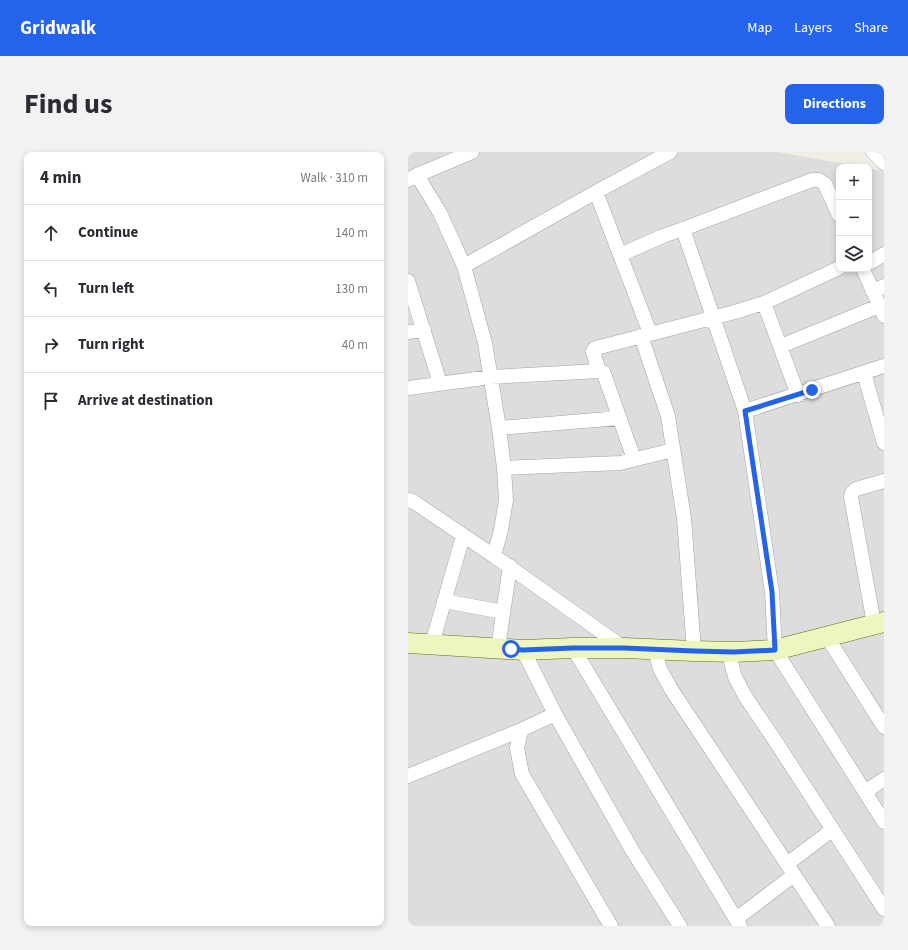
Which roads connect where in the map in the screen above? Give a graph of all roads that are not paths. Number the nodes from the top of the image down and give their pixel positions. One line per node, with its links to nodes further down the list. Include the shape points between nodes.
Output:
1 (472, 152): 5 (street)
2 (670, 152): 6 (street)
3 (873, 152): 4 (street)
4 (884, 163)
5 (412, 178): 12 (street, via 440,213)
6 (596, 192): 10 (street); 12 (street)
7 (836, 208): 8 (street, via 825,184 819,180 812,180)
8 (683, 229): 10 (street); 19 (street)
9 (884, 254): 11 (street)
10 (620, 255): 22 (street)
11 (872, 261)
12 (464, 266): 27 (street, via 485,343)
13 (836, 269): 17 (street)
14 (865, 272): 16 (street)
15 (408, 281): 20 (street)
16 (878, 289): 18 (street)
17 (764, 303): 19 (street); 23 (street)
18 (882, 311): 23 (street)
19 (713, 318): 22 (street); 31 (street)
20 (424, 330): 21 (street); 28 (street)
21 (408, 332)
22 (645, 335): 25 (street, via 594,349); 35 (street, via 668,416)
23 (781, 346): 30 (street)
24 (884, 366): 26 (street)
25 (599, 371): 27 (street); 32 (street, via 604,374)
26 (864, 373): 30 (street); 34 (street)
27 (491, 377): 28 (street); 33 (street)
28 (440, 383): 29 (street)
29 (408, 388)
30 (798, 394): 31 (street)
31 (745, 411): 54 (street, via 772,592)
32 (620, 418): 33 (street); 36 (street)
33 (499, 428): 37 (street)
34 (884, 443)
35 (673, 450): 36 (street); 55 (street, via 684,518)
36 (634, 459): 37 (street, via 620,463)
37 (504, 468): 41 (street, via 506,500)
38 (884, 481): 45 (street, via 856,488 851,497)
39 (408, 500): 40 (street)
40 (463, 536): 41 (street); 43 (street)
41 (494, 556): 42 (street)
42 (510, 566): 44 (street); 51 (street)
43 (444, 601): 44 (street); 48 (street)
44 (503, 612): 49 (street)
45 (879, 623): 46 (street)
46 (827, 637): 54 (street); 58 (street)
47 (408, 643): 48 (street)
48 (432, 644): 49 (street)
49 (498, 648): 53 (street)
50 (573, 648): 51 (street); 53 (street); 67 (street)
51 (624, 648): 52 (street)
52 (655, 649): 55 (street); 65 (street, via 660,669 671,689)
53 (523, 650): 57 (street)
54 (775, 650): 56 (street); 62 (street)
55 (694, 651): 56 (street)
56 (734, 652): 64 (street, via 731,662 735,677 745,696)
57 (555, 714): 59 (street); 69 (street, via 632,850)
58 (884, 727)
59 (520, 730): 60 (street); 68 (street, via 517,748 522,774)
60 (408, 776)
61 (884, 779): 62 (street)
62 (865, 792): 63 (street)
63 (884, 822)
64 (832, 830): 65 (street); 66 (street)
65 (790, 870): 67 (street); 70 (street)
66 (884, 909)
67 (738, 923)
68 (610, 926)
69 (680, 926)
70 (828, 926)

